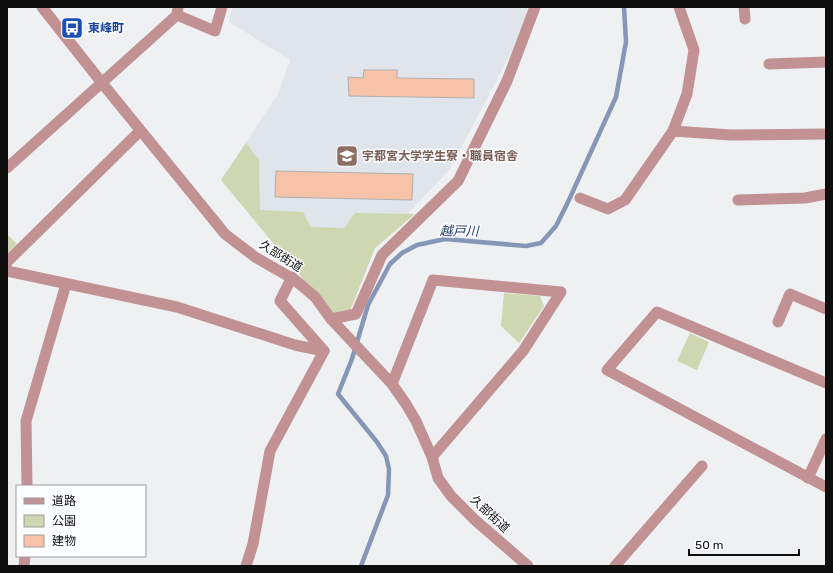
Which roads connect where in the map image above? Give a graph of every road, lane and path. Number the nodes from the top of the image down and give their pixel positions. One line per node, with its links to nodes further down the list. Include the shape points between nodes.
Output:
1 (42, 7): 10 (street, 久部街道)
2 (222, 7): 6 (street, via 215,31)
3 (535, 7): 23 (street, via 507,81 458,181 382,255 356,314)
4 (679, 7): 12 (street, via 694,50 687,94)
5 (744, 7): 7 (street)
6 (177, 11): 10 (street)
7 (745, 19)
8 (826, 62): 9 (street)
9 (769, 64)
10 (102, 83): 11 (street, 久部街道); 14 (street)
11 (140, 131): 18 (street); 20 (street, 久部街道, via 225,234 256,257)
12 (674, 131): 13 (street, via 731,135); 16 (street, via 625,200 608,209)
13 (826, 134)
14 (7, 168)
15 (826, 194): 17 (street, via 805,198)
16 (580, 198)
17 (738, 200)
18 (7, 262)
19 (7, 271): 21 (street)
20 (292, 277): 23 (street, 久部街道, via 315,297); 25 (street, via 280,301)
21 (66, 284): 25 (street, via 176,307 295,345); 32 (street, via 26,421)
22 (826, 309): 24 (street, via 790,294)
23 (331, 320): 27 (street, 久部街道)
24 (778, 322)
25 (324, 351): 34 (street, via 270,451 253,544)
26 (826, 383): 31 (street, via 657,312 607,370)
27 (392, 384): 29 (street, 久部街道, via 416,421); 29 (street, via 433,280 561,292 523,351)
28 (826, 440): 31 (street)
29 (432, 457): 35 (street, 久部街道, via 438,478 451,496)
30 (702, 466): 36 (street)
31 (808, 478): 33 (street)
32 (27, 485)
33 (826, 487)
34 (246, 566)
35 (528, 566)
36 (615, 566)

